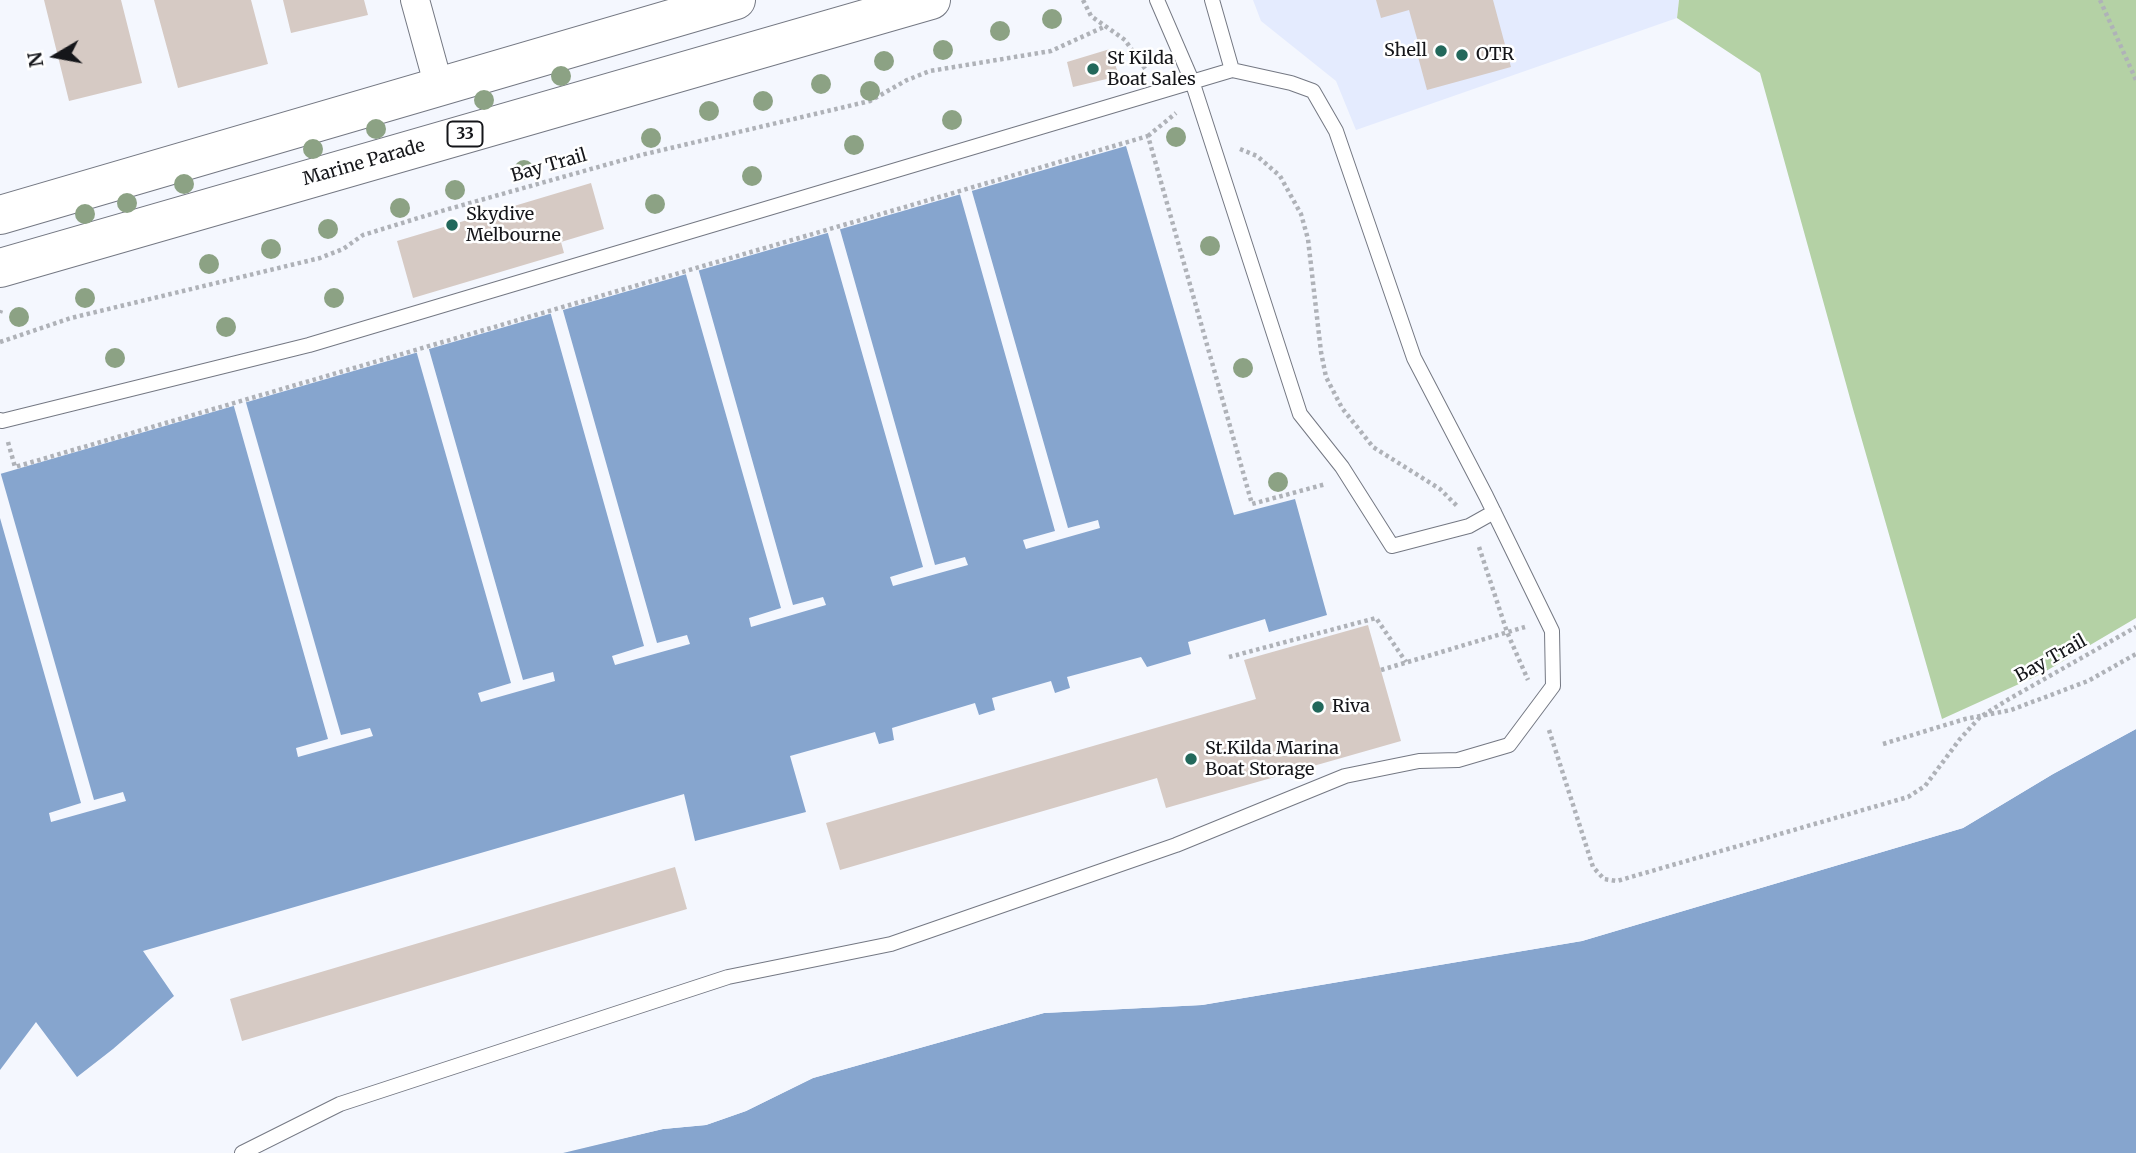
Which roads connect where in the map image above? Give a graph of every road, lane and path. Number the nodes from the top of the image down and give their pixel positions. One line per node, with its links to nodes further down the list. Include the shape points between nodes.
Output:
1 (415, 0): 11 (street)
2 (736, 0): 11 (main road)
3 (931, 0): 15 (main road, Marine Parade / 33)
4 (1083, 0): 16 (path, Bay Trail, via 1091,16 1106,25 1051,51 930,71 870,102 628,159 363,236 320,258 71,318)
5 (1157, 0): 10 (lane)
6 (1212, 0): 8 (lane)
7 (2100, 0): 9 (path)
8 (1232, 70): 10 (lane); 19 (lane, via 1313,91 1336,131 1414,358)
9 (2136, 80)
10 (1192, 81): 17 (lane, via 309,345); 18 (lane, via 1300,414)
11 (439, 87): 14 (main road)
12 (1176, 113): 13 (path)
13 (1148, 136): 17 (path, via 15,467); 18 (path, via 1252,504)
14 (0, 215)
15 (0, 268)
16 (0, 342)
17 (1, 422)
18 (1348, 477): 19 (lane, via 1392,546 1469,526)
19 (1494, 512): 20 (lane)
20 (1546, 621): 24 (path); 28 (lane, via 1552,631 1553,685 1509,745 1458,760 1419,761 1345,776 1176,845 891,944 728,977 340,1104)
21 (2136, 627): 26 (path, Bay Trail)
22 (2136, 654): 26 (path, via 2088,681)
23 (1229, 657): 24 (path, via 1376,618)
24 (1406, 662): 25 (path)
25 (1381, 670)
26 (1980, 717): 27 (path)
27 (1883, 744)
28 (242, 1153)

